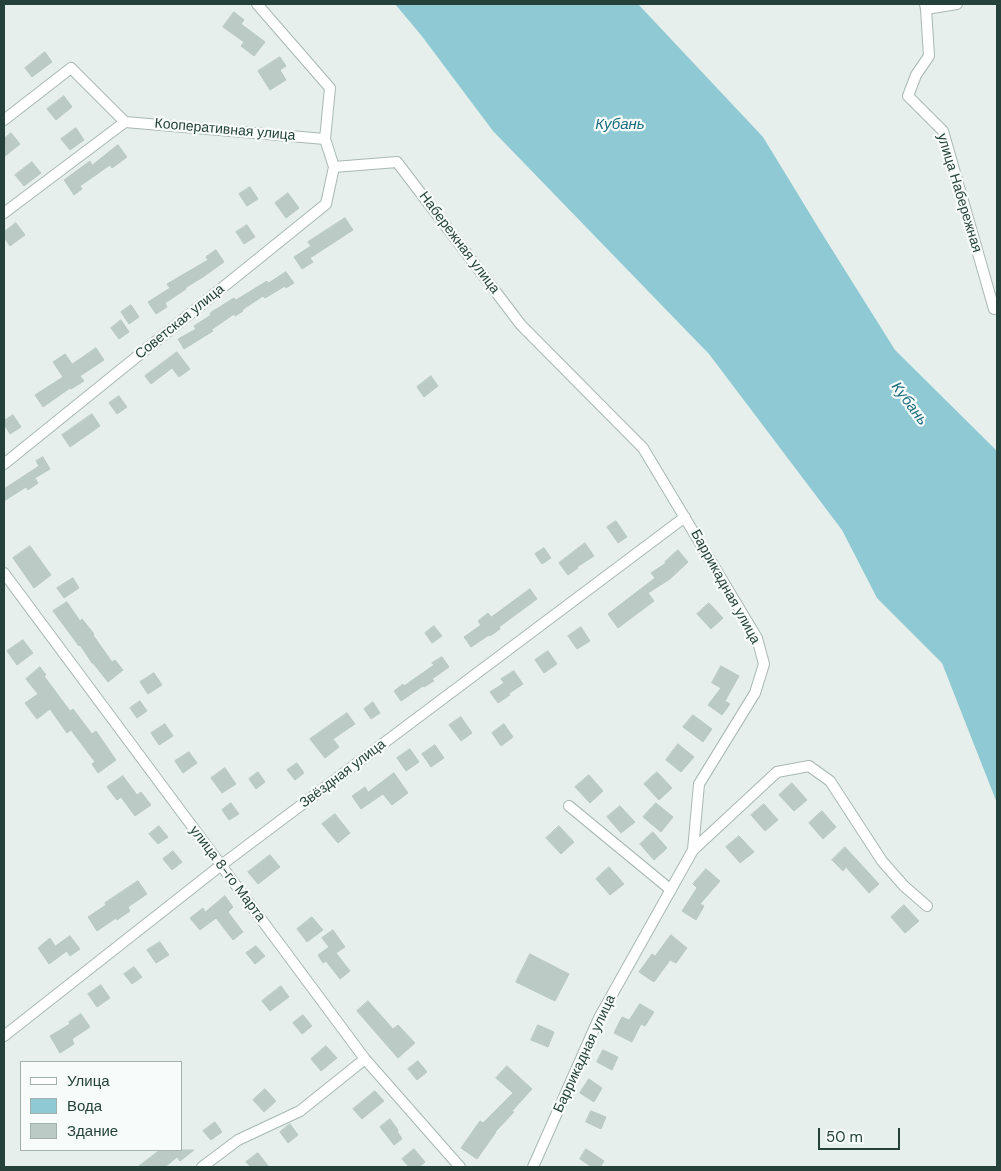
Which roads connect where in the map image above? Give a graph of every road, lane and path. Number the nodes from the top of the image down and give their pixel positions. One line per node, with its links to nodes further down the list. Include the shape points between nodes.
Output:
1 (257, 4): 6 (street, via 330,88)
2 (957, 4): 3 (street)
3 (926, 6): 9 (street, улица Набережная, via 929,56 916,75 908,96 943,131)
4 (4, 120): 5 (street, via 71,68)
5 (125, 122): 6 (street, Кооперативная улица); 8 (street)
6 (325, 139): 7 (street)
7 (334, 167): 10 (street, Советская улица, via 326,204); 11 (street, Набережная улица, via 398,162 521,325 643,448)
8 (4, 213)
9 (994, 309)
10 (4, 464)
11 (685, 516): 14 (street, Баррикадная улица, via 757,638 764,664 755,694 699,784); 15 (street, Звёздная улица)
12 (4, 572): 15 (street, улица 8-го Марта)
13 (569, 806): 16 (street)
14 (693, 850): 16 (street, Баррикадная улица); 17 (street, Баррикадная улица, via 777,772 809,766 830,781 882,861)
15 (220, 866): 18 (street, Звёздная улица); 19 (street, улица 8-го Марта)
16 (671, 890): 22 (street, Баррикадная улица, via 599,1018)
17 (927, 906)
18 (4, 1036)
19 (365, 1059): 20 (street, via 300,1111 238,1140); 21 (street, улица 8-го Марта)
20 (202, 1167)
21 (460, 1167)
22 (534, 1167)

